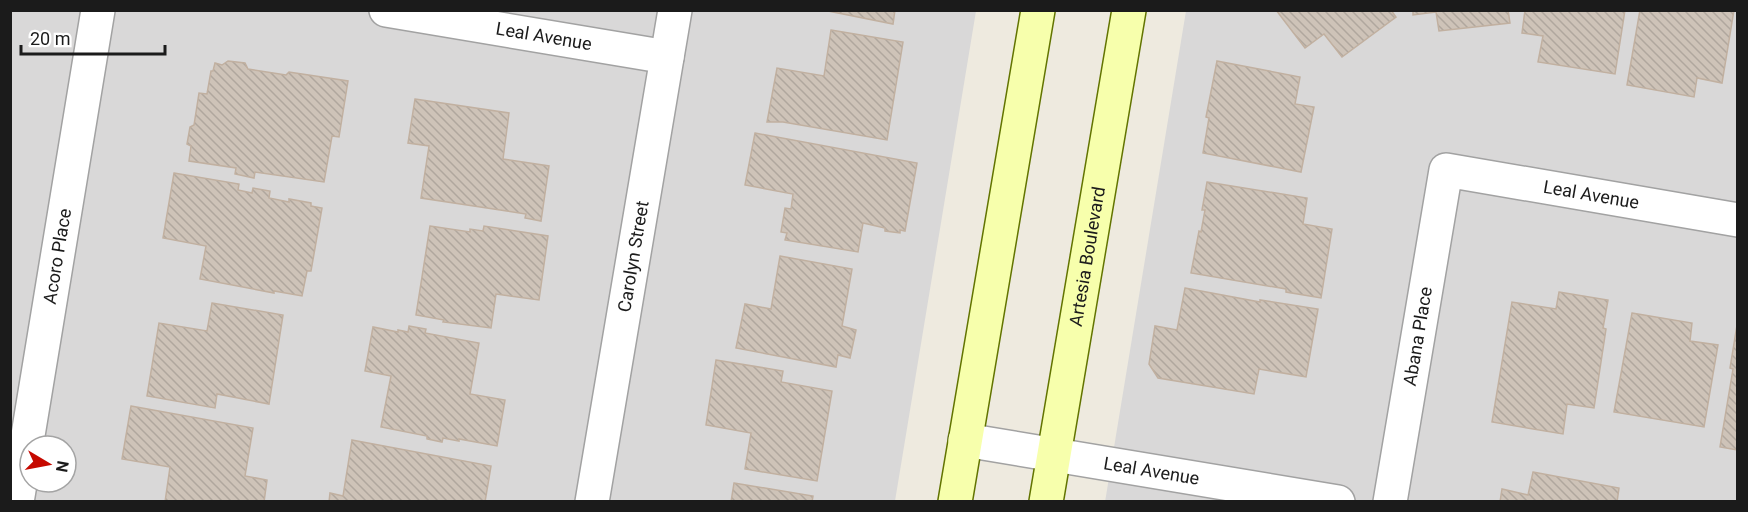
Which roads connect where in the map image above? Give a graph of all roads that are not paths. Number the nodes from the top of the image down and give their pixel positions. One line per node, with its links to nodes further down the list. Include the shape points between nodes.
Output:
1 (98, 10): 11 (street, Acoro Place)
2 (386, 10): 6 (street, Leal Avenue)
3 (675, 10): 6 (street, Carolyn Street)
4 (1038, 10): 9 (main road)
5 (1129, 10): 10 (main road, Artesia Boulevard)
6 (667, 57): 12 (street, Carolyn Street)
7 (1446, 170): 8 (street, Leal Avenue); 16 (street, Abana Place)
8 (1737, 220)
9 (965, 440): 10 (street, Leal Avenue); 13 (main road)
10 (1054, 454): 14 (main road, Artesia Boulevard); 15 (street, Leal Avenue)
11 (17, 501)
12 (592, 501)
13 (955, 501)
14 (1046, 501)
15 (1338, 501)
16 (1390, 501)

